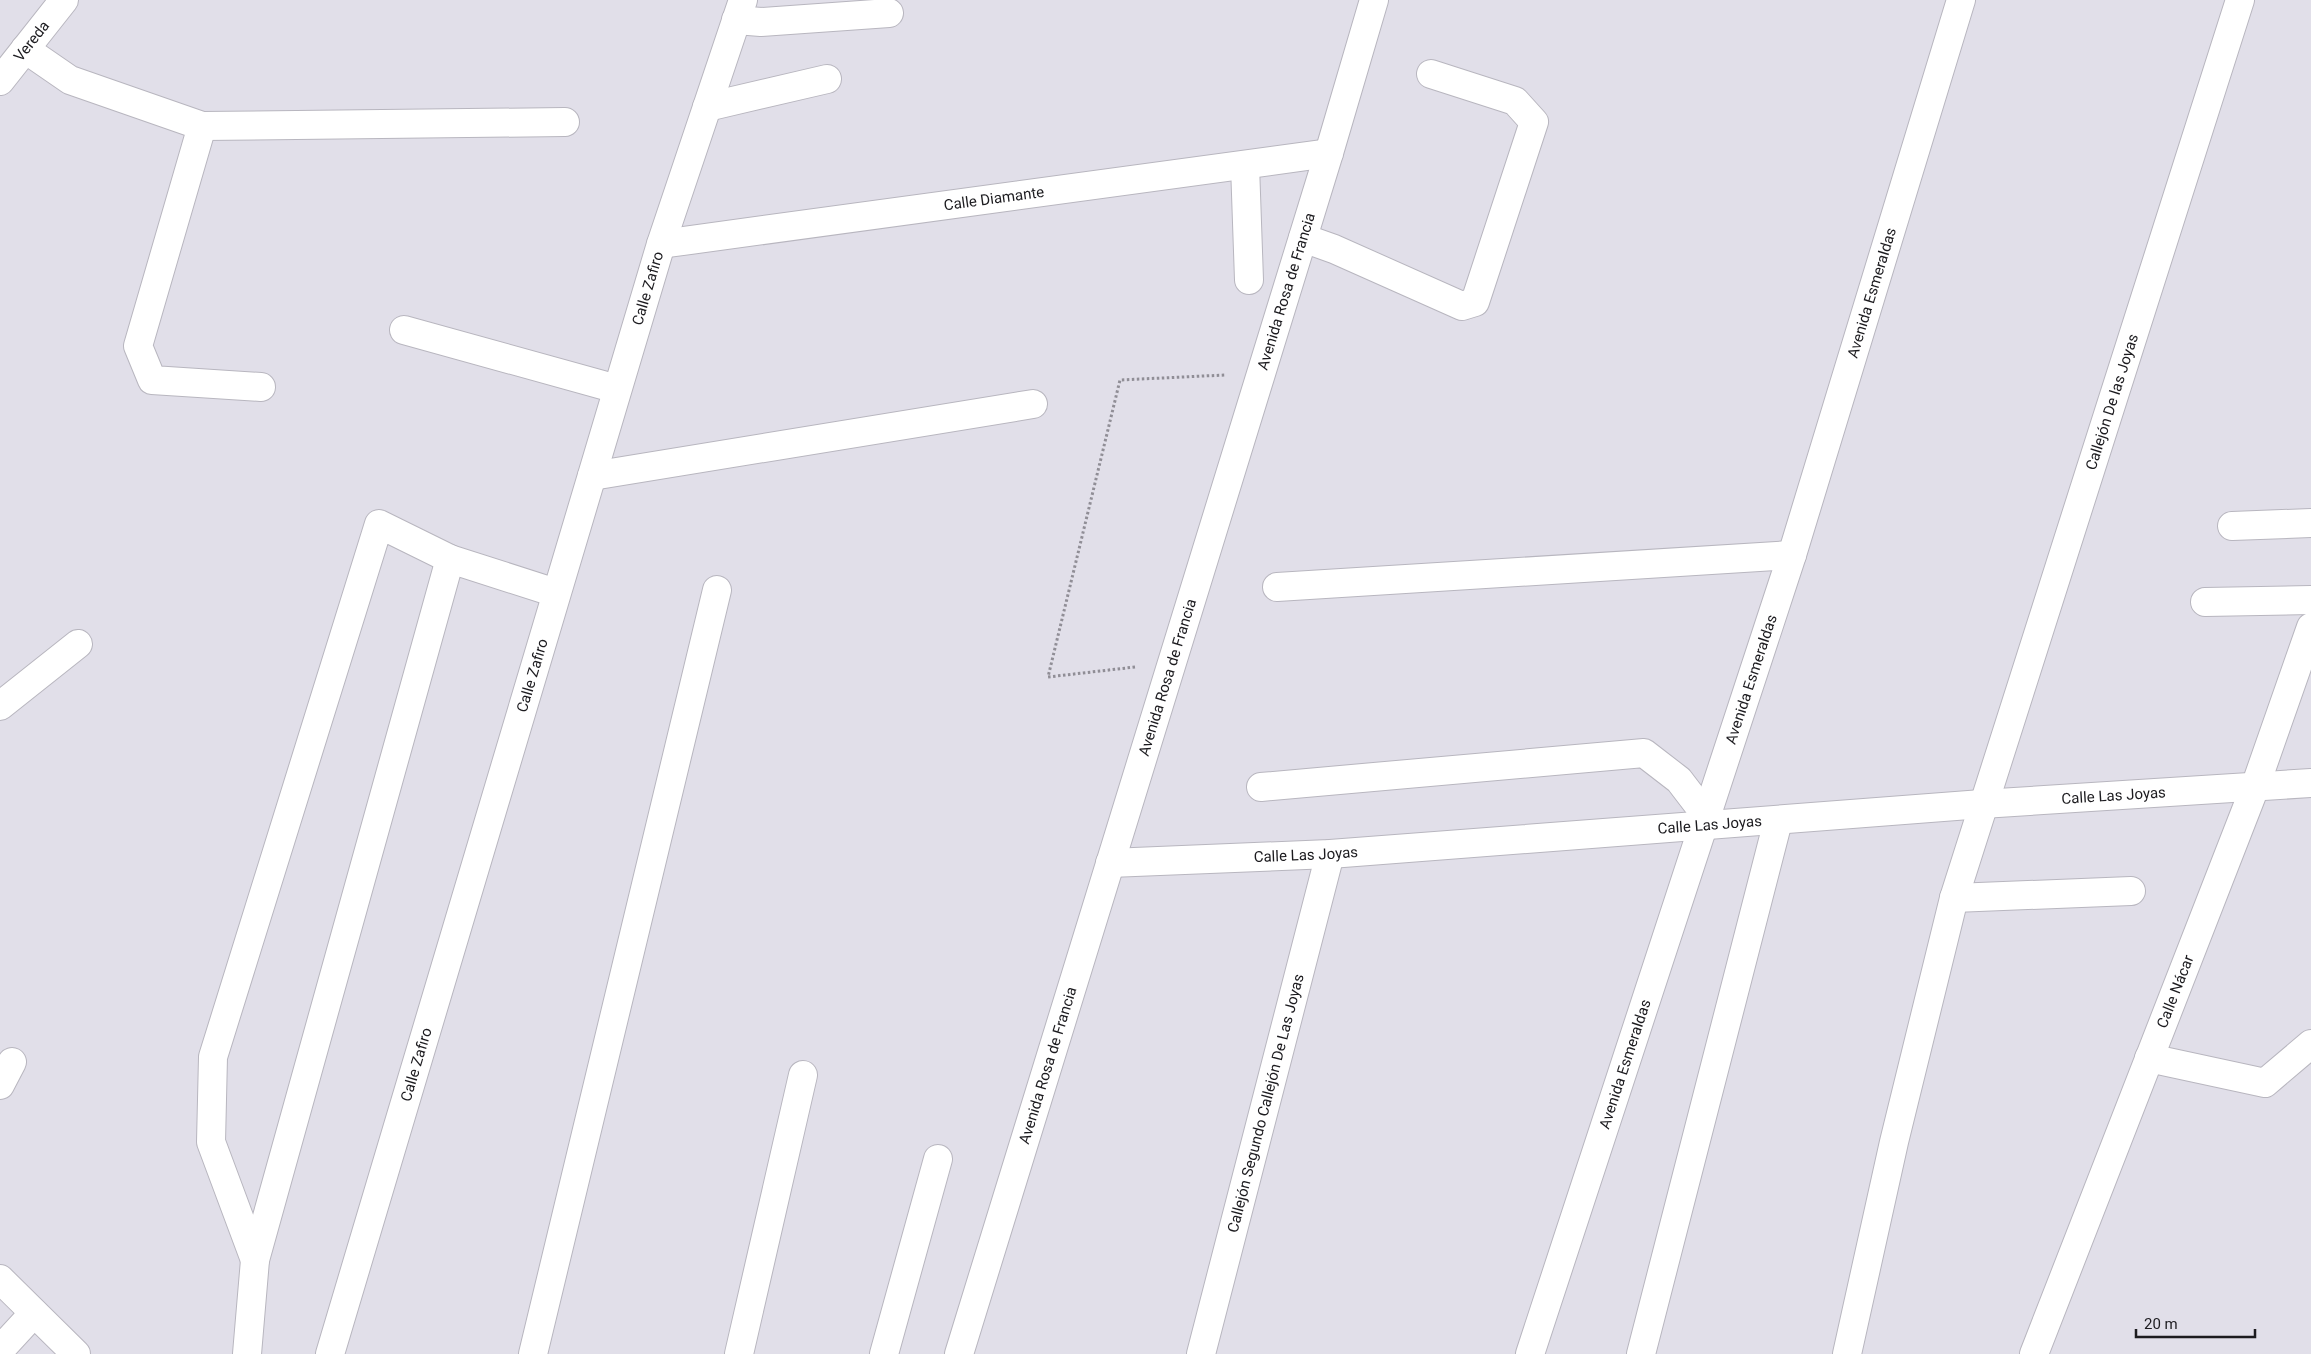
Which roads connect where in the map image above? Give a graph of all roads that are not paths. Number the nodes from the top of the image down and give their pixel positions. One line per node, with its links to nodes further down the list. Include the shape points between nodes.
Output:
1 (64, 0): 7 (street, Vereda)
2 (1374, 0): 14 (street, Avenida Rosa de Francia)
3 (1961, 0): 26 (street, Avenida Esmeraldas)
4 (2240, 0): 39 (street, Callejón De las Joyas)
5 (739, 10): 6 (street, via 762,22); 11 (street, Calle Zafiro)
6 (889, 13)
7 (25, 49): 10 (street, Vereda); 13 (street, via 70,80)
8 (1431, 74): 16 (street, via 1516,101 1534,122 1475,302 1462,306)
9 (827, 79): 11 (street)
10 (0, 81)
11 (707, 107): 17 (street, Calle Zafiro)
12 (565, 122): 13 (street)
13 (202, 126): 20 (street, via 138,346 152,380)
14 (1329, 153): 15 (street, Calle Diamante); 16 (street, Avenida Rosa de Francia)
15 (1245, 165): 17 (street, Calle Diamante); 18 (street)
16 (1303, 238): 43 (street, Avenida Rosa de Francia)
17 (660, 244): 21 (street, Calle Zafiro)
18 (1249, 280)
19 (404, 330): 21 (street)
20 (261, 387)
21 (617, 389): 23 (street, Calle Zafiro)
22 (1033, 404): 23 (street)
23 (592, 476): 30 (street, Calle Zafiro)
24 (2311, 523): 25 (street)
25 (2232, 526)
26 (1792, 555): 28 (street); 40 (street, Avenida Esmeraldas)
27 (450, 559): 30 (street); 50 (street); 50 (street, via 379,524 213,1057 212,1142)
28 (1276, 587)
29 (716, 590): 57 (street)
30 (556, 593): 56 (street, Calle Zafiro)
31 (2311, 600): 32 (street)
32 (2205, 602)
33 (2311, 627): 37 (street, Calle Nácar)
34 (78, 644): 35 (street)
35 (0, 706)
36 (2311, 783): 37 (street, Calle Las Joyas)
37 (2255, 787): 39 (street, Calle Las Joyas); 47 (street, Calle Nácar)
38 (1260, 788): 40 (street, via 1644,753 1679,780)
39 (1982, 804): 41 (street, Calle Las Joyas); 45 (street, Callejón De las Joyas)
40 (1704, 821): 41 (street, Calle Las Joyas); 42 (street, Calle Las Joyas); 62 (street, Avenida Esmeraldas)
41 (1778, 821): 63 (street)
42 (1330, 854): 43 (street, Calle Las Joyas); 61 (street, Callejón Segundo Callejón De Las Joyas)
43 (1110, 863): 60 (street, Avenida Rosa de Francia)
44 (2131, 891): 45 (street)
45 (1954, 898): 64 (street, Callejón De las Joyas, via 1894,1142)
46 (2311, 1044): 47 (street, via 2265,1083)
47 (2149, 1058): 65 (street, Calle Nácar)
48 (803, 1075): 58 (street)
49 (938, 1158): 59 (street)
50 (255, 1260): 55 (street)
51 (0, 1279): 52 (street)
52 (34, 1313): 53 (street); 54 (street)
53 (0, 1350)
54 (76, 1354)
55 (247, 1354)
56 (330, 1354)
57 (533, 1354)
58 (739, 1354)
59 (884, 1354)
60 (959, 1354)
61 (1201, 1354)
62 (1530, 1354)
63 (1641, 1354)
64 (1847, 1354)
65 (2034, 1354)

